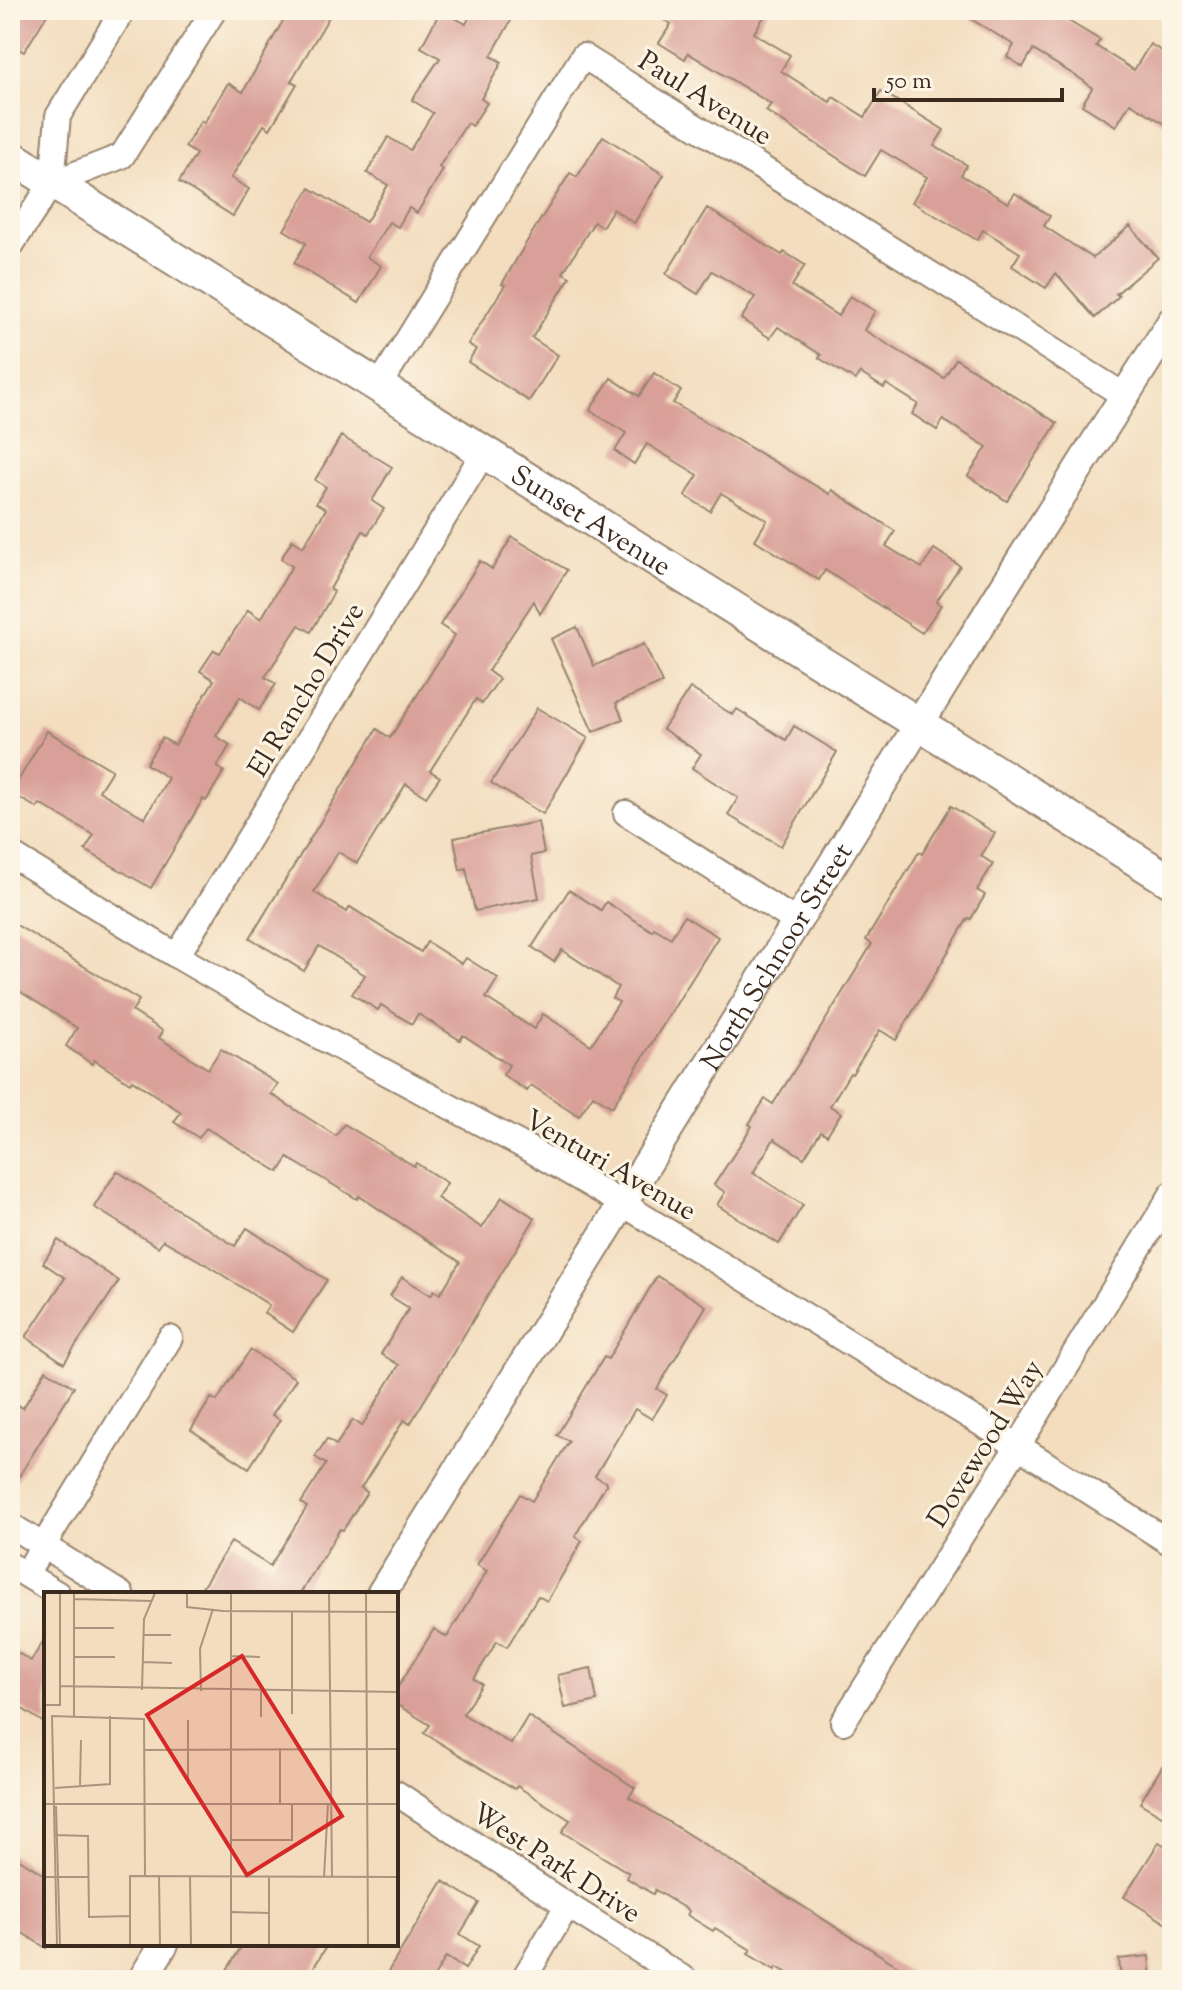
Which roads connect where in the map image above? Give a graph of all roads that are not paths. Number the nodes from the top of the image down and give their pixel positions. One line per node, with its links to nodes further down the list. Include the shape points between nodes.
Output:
1 (123, 10): 4 (street, via 58,116)
2 (214, 10): 4 (street, via 122,156)
3 (10, 156): 4 (main road, Sunset Avenue)
4 (52, 183): 5 (street); 7 (main road, Sunset Avenue)
5 (10, 247)
6 (1172, 321): 8 (street, North Schnoor Street)
7 (379, 386): 8 (street, Paul Avenue, via 583,56); 9 (main road, Sunset Avenue)
8 (1125, 396): 10 (street, North Schnoor Street)
9 (484, 452): 10 (main road, Sunset Avenue); 15 (street, El Rancho Drive)
10 (920, 723): 13 (main road, Sunset Avenue); 14 (street, North Schnoor Street)
11 (626, 813): 14 (street)
12 (10, 854): 15 (street, Venturi Avenue)
13 (1172, 882)
14 (797, 922): 17 (street, North Schnoor Street)
15 (177, 956): 17 (street, Venturi Avenue)
16 (1172, 1194): 19 (street, Dovewood Way)
17 (623, 1204): 19 (street, Venturi Avenue); 26 (street, North Schnoor Street)
18 (170, 1338): 22 (street)
19 (1018, 1446): 21 (street, Venturi Avenue); 27 (street, Dovewood Way)
20 (10, 1525): 22 (street)
21 (1172, 1544)
22 (43, 1546): 23 (street); 25 (street)
23 (18, 1570): 24 (street)
24 (55, 1592)
25 (118, 1592)
26 (382, 1592)
27 (843, 1722)
28 (398, 1794): 29 (street, West Park Drive)
29 (567, 1906): 32 (street); 33 (street, West Park Drive)
30 (163, 1946): 31 (street)
31 (142, 1980)
32 (523, 1980)
33 (686, 1980)

